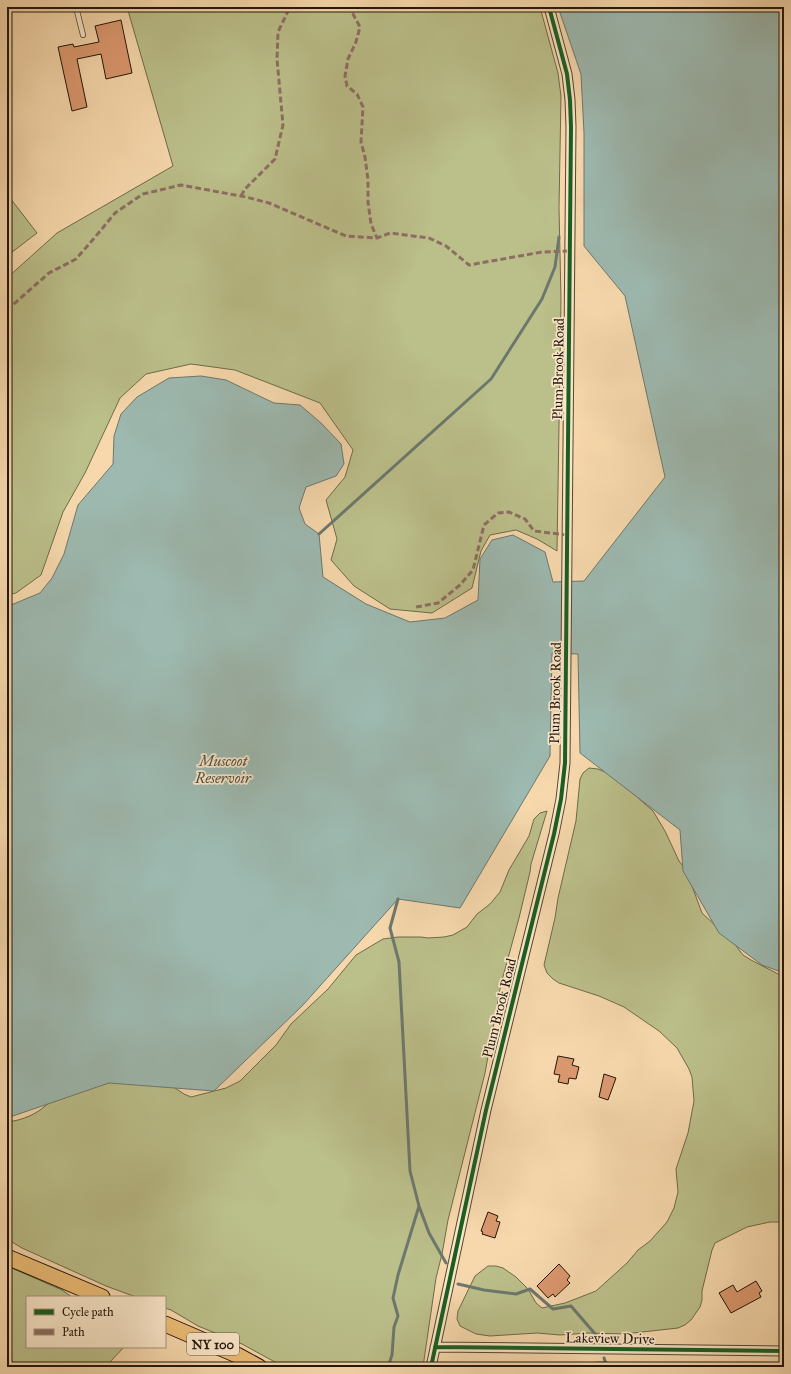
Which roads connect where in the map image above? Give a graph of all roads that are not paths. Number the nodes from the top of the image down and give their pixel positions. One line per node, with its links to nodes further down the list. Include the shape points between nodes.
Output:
1 (76, 7): 3 (lane)
2 (549, 7): 7 (street, Plum Brook Road, via 567,74 570,100 565,763 554,834 486,1110)
3 (83, 35)
4 (7, 1257): 5 (main road)
5 (100, 1296)
6 (166, 1324): 9 (main road, NY 100)
7 (435, 1347): 8 (street, Lakeview Drive); 10 (street, Plum Brook Road)
8 (784, 1351)
9 (259, 1367)
10 (432, 1367)

